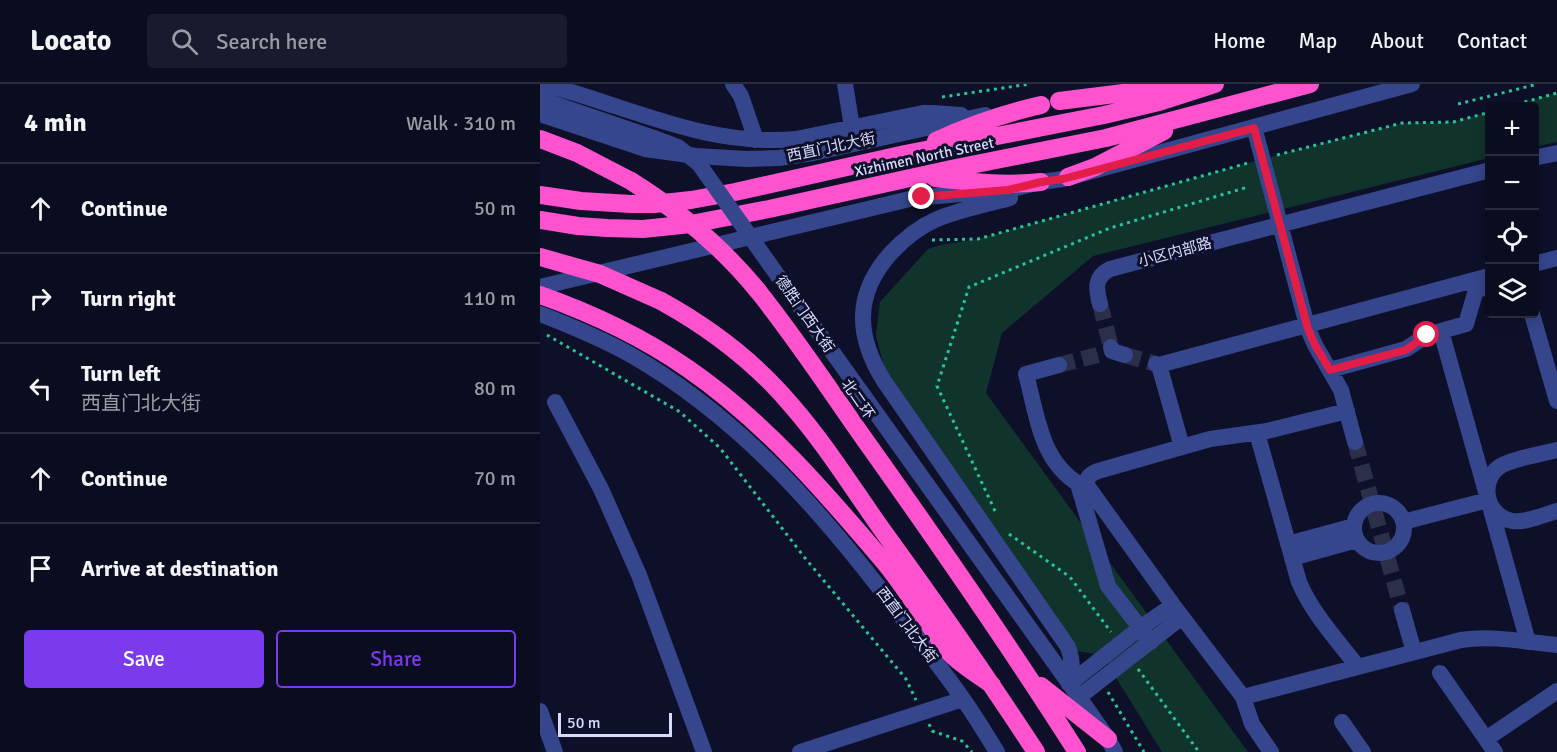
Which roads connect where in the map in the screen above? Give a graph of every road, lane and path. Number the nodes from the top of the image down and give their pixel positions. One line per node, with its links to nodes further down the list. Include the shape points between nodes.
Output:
1 (540, 84): 22 (street, via 690,130)
2 (733, 84): 22 (street)
3 (845, 84): 19 (street)
4 (1123, 84): 13 (street, 西直门北大街)
5 (1184, 84): 13 (highway)
6 (1215, 84): 24 (highway, Xizhimen North Street, via 1108,114)
7 (1310, 84): 15 (highway, Xizhimen North Street)
8 (1412, 84): 20 (street)
9 (1538, 84): 14 (path)
10 (1557, 93): 12 (path)
11 (540, 99): 74 (street, 德胜门西大街, bridge, via 678,147 699,164)
12 (1524, 102)
13 (1050, 103): 18 (street, 西直门北大街); 24 (highway, via 989,118)
14 (1458, 104)
15 (1210, 112): 28 (highway); 29 (highway, Xizhimen North Street)
16 (1485, 113): 26 (path, via 1453,122 1402,123)
17 (540, 114): 18 (street, 西直门北大街, via 645,149 741,159 813,153)
18 (980, 116): 19 (street, via 922,113)
19 (852, 127): 22 (street, via 796,139)
20 (1254, 128): 26 (street); 28 (street)
21 (540, 140): 72 (highway, 北二环, bridge, via 577,153 631,181 705,234 727,256 791,335)
22 (756, 140)
23 (1557, 153): 25 (street)
24 (896, 156): 31 (highway, Xizhimen North Street, via 679,202 610,203)
25 (1539, 157)
26 (1262, 159): 33 (street); 34 (path, via 978,239)
27 (1485, 171): 33 (street, 小区内部路)
28 (1068, 177): 30 (street); 34 (street, via 935,220)
29 (912, 178): 30 (highway); 32 (highway, Xizhimen North Street, via 669,227 600,228)
30 (1041, 182): 39 (street, via 1008,190 914,198)
31 (540, 195)
32 (540, 220)
33 (1280, 224): 42 (street, 小区内部路, via 1107,270 1096,284); 45 (street)
34 (903, 240): 74 (street, via 880,266 866,294 863,320 870,354 903,409 1068,647)
35 (540, 257): 73 (highway, bridge, via 600,274 661,301 701,325 763,375 788,400 832,459)
36 (1557, 258): 37 (street)
37 (1539, 263)
38 (1485, 277): 45 (street)
39 (540, 287)
40 (1485, 288): 46 (street, via 1476,290 1466,324)
41 (540, 295): 73 (highway, via 584,312 654,348 726,398 834,504 887,565 950,652)
42 (1100, 304)
43 (540, 314): 77 (street, 西直门北大街, via 596,337 644,363 746,439 860,562)
44 (1533, 318): 50 (street)
45 (1307, 324): 49 (street); 55 (street, via 1157,364)
46 (1442, 331): 49 (street, via 1428,334 1403,350); 58 (street)
47 (540, 332): 79 (path, via 680,412 720,448 906,679)
48 (1059, 365): 57 (street, via 1026,375 1046,447 1054,462)
49 (1330, 370): 52 (street)
50 (1557, 401)
51 (555, 402): 84 (street, via 601,489 639,576)
52 (1347, 411): 53 (street); 54 (street)
53 (1257, 433): 55 (street); 62 (street)
54 (1355, 442)
55 (1182, 447): 57 (street, via 1100,470)
56 (1557, 450): 58 (street, via 1499,468 1489,481)
57 (1080, 486): 64 (street); 65 (street, via 1108,586)
58 (1488, 500): 59 (street, via 1497,514 1512,521); 60 (street); 66 (street)
59 (1557, 512)
60 (1403, 522): 61 (street, via 1392,506 1375,503 1356,516); 61 (street, via 1402,539 1397,546 1381,553 1363,547)
61 (1355, 533): 62 (street)
62 (1290, 551): 70 (street, via 1306,597)
63 (1402, 610): 68 (street)
64 (1178, 611): 65 (street); 76 (street)
65 (1145, 635): 74 (street)
66 (1528, 642): 67 (street); 68 (street, via 1472,639)
67 (1557, 645)
68 (1414, 652): 70 (street)
69 (1133, 662): 90 (path)
70 (1358, 667): 76 (street)
71 (1440, 673): 82 (street)
72 (1029, 677): 81 (highway); 89 (highway, 北二环)
73 (992, 685): 88 (highway)
74 (1074, 690): 81 (street, 德胜门西大街)
75 (1557, 691): 82 (street)
76 (1243, 697): 91 (street, via 1252,724)
77 (963, 699): 79 (street); 87 (street)
78 (540, 711): 83 (street)
79 (923, 712): 85 (street); 86 (path, via 932,731 963,741)
80 (1342, 722): 92 (street)
81 (1112, 746)
82 (1491, 746)
83 (555, 752)
84 (704, 752)
85 (800, 752)
86 (972, 752)
87 (997, 752)
88 (1036, 752)
89 (1077, 752)
90 (1199, 752)
91 (1271, 752)
92 (1363, 752)

